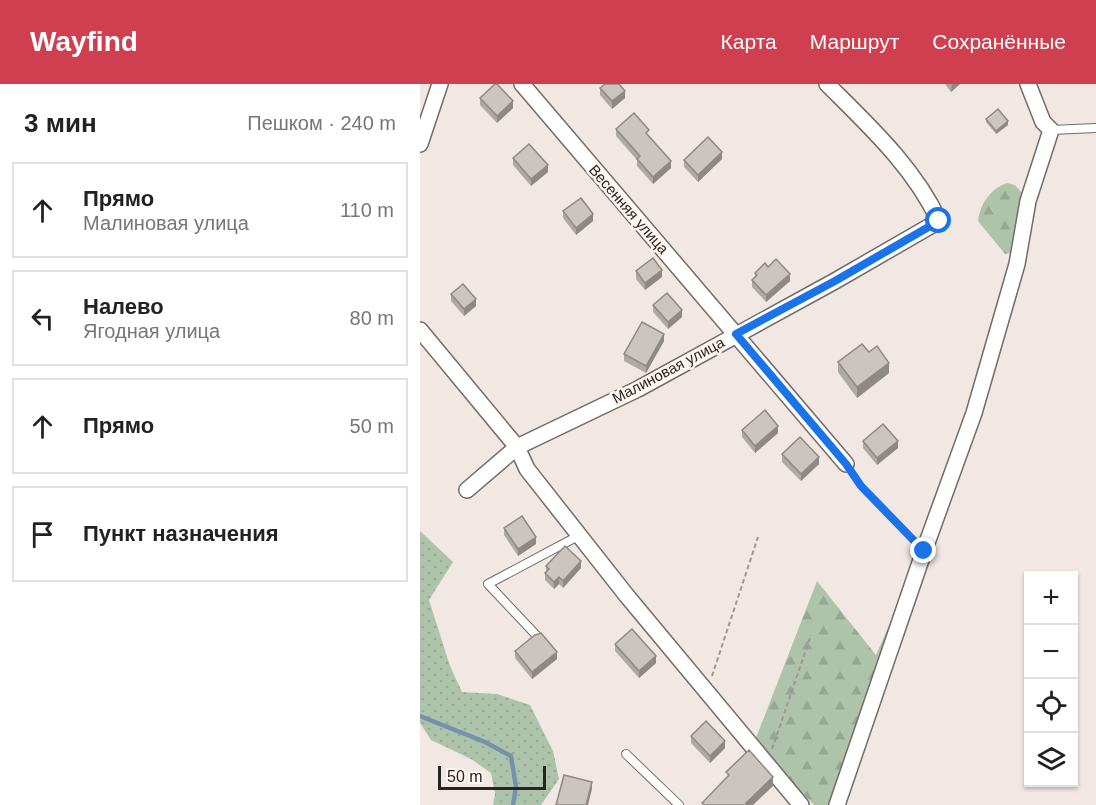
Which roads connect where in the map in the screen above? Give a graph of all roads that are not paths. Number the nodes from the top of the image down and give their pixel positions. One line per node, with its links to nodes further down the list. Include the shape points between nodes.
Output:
1 (440, 84): 7 (street)
2 (522, 84): 9 (street, Весенняя улица)
3 (827, 84): 9 (street, Малиновая улица, via 883,140 929,201 939,221)
4 (1028, 84): 6 (street, via 1043,122)
5 (1096, 128): 6 (lane)
6 (1051, 130): 18 (street, via 1028,201 1017,264 974,413)
7 (420, 144)
8 (420, 330): 10 (street)
9 (736, 334): 10 (street, Малиновая улица, via 638,389); 11 (street, Весенняя улица)
10 (517, 447): 12 (street, Малиновая улица); 13 (street, via 527,469)
11 (846, 464)
12 (467, 490)
13 (580, 535): 14 (lane, via 488,584); 17 (street)
14 (537, 636)
15 (626, 754): 16 (lane)
16 (679, 805)
17 (801, 805)
18 (837, 805)

